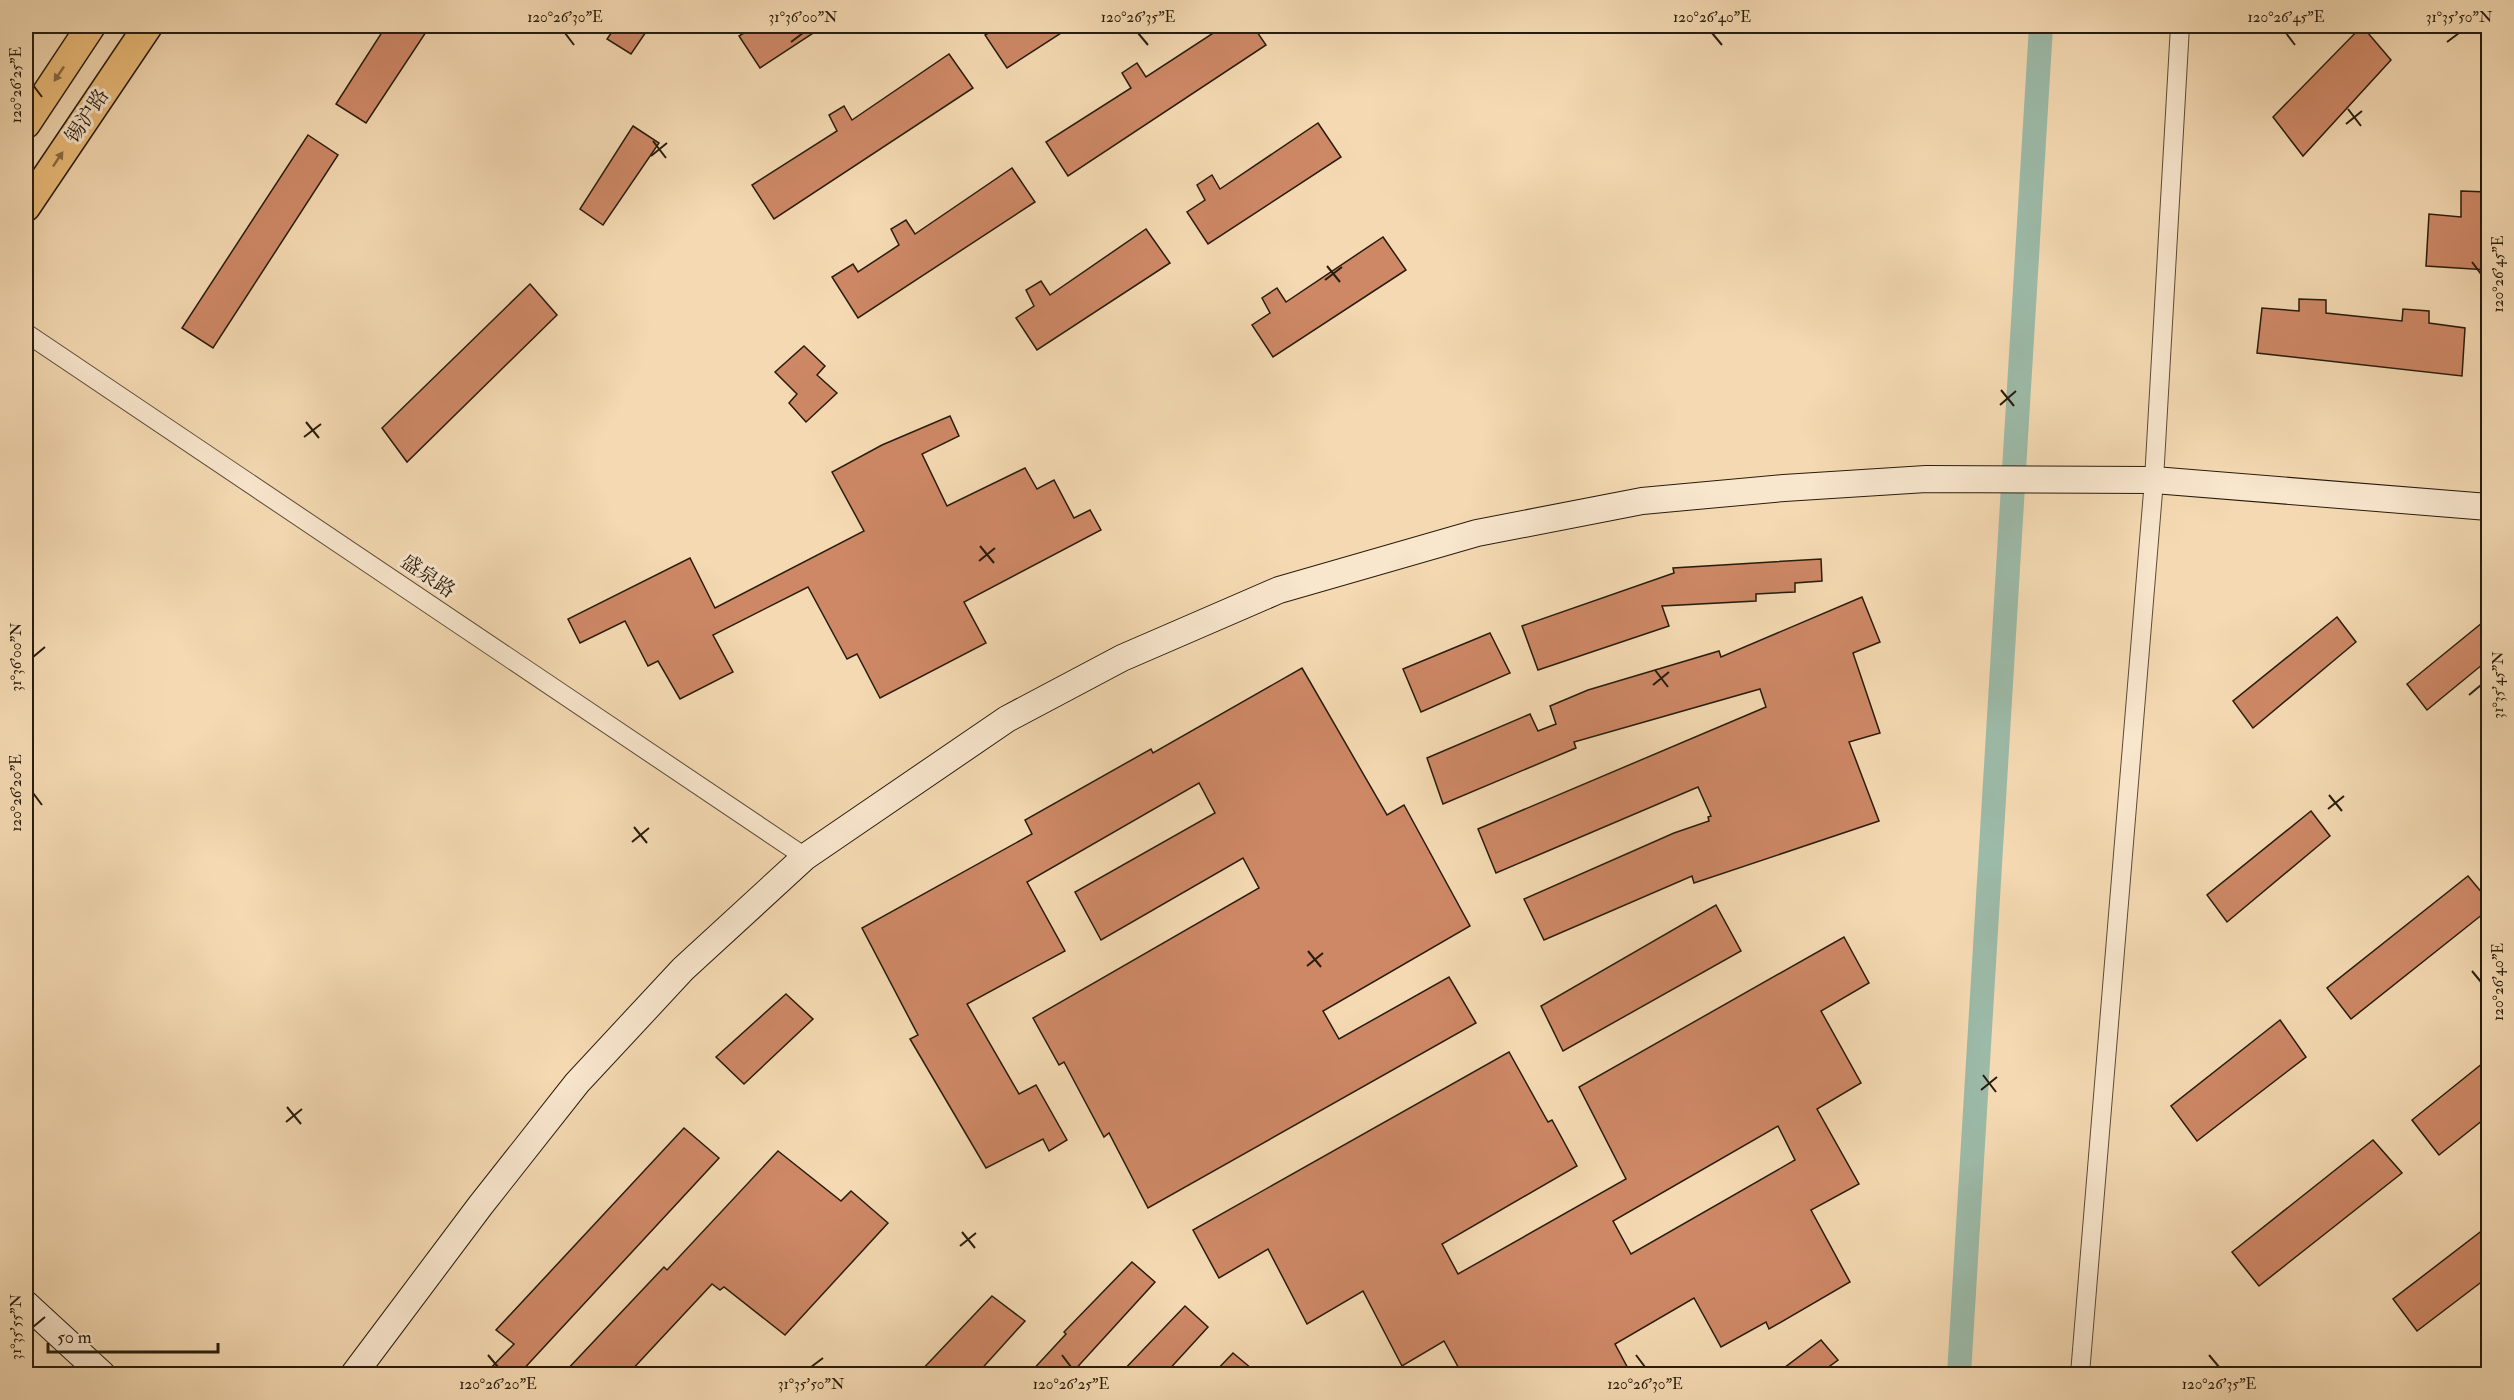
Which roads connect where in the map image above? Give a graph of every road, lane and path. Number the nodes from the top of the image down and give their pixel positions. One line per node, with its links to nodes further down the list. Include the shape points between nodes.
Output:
1 (91, 26): 4 (main road, one-way to 4)
2 (148, 26): 5 (main road, 锡沪路, one-way to 2)
3 (2180, 26): 7 (street)
4 (26, 124)
5 (26, 207)
6 (26, 333): 9 (street, 盛泉路)
7 (2154, 480): 8 (street); 9 (street, via 1926,479 1784,488 1642,501 1477,533 1279,590 1122,658 1007,719); 13 (street)
8 (2488, 507)
9 (805, 857): 12 (street, via 683,969 577,1083)
10 (26, 1304): 11 (street)
11 (102, 1374)
12 (354, 1374)
13 (2080, 1374)

